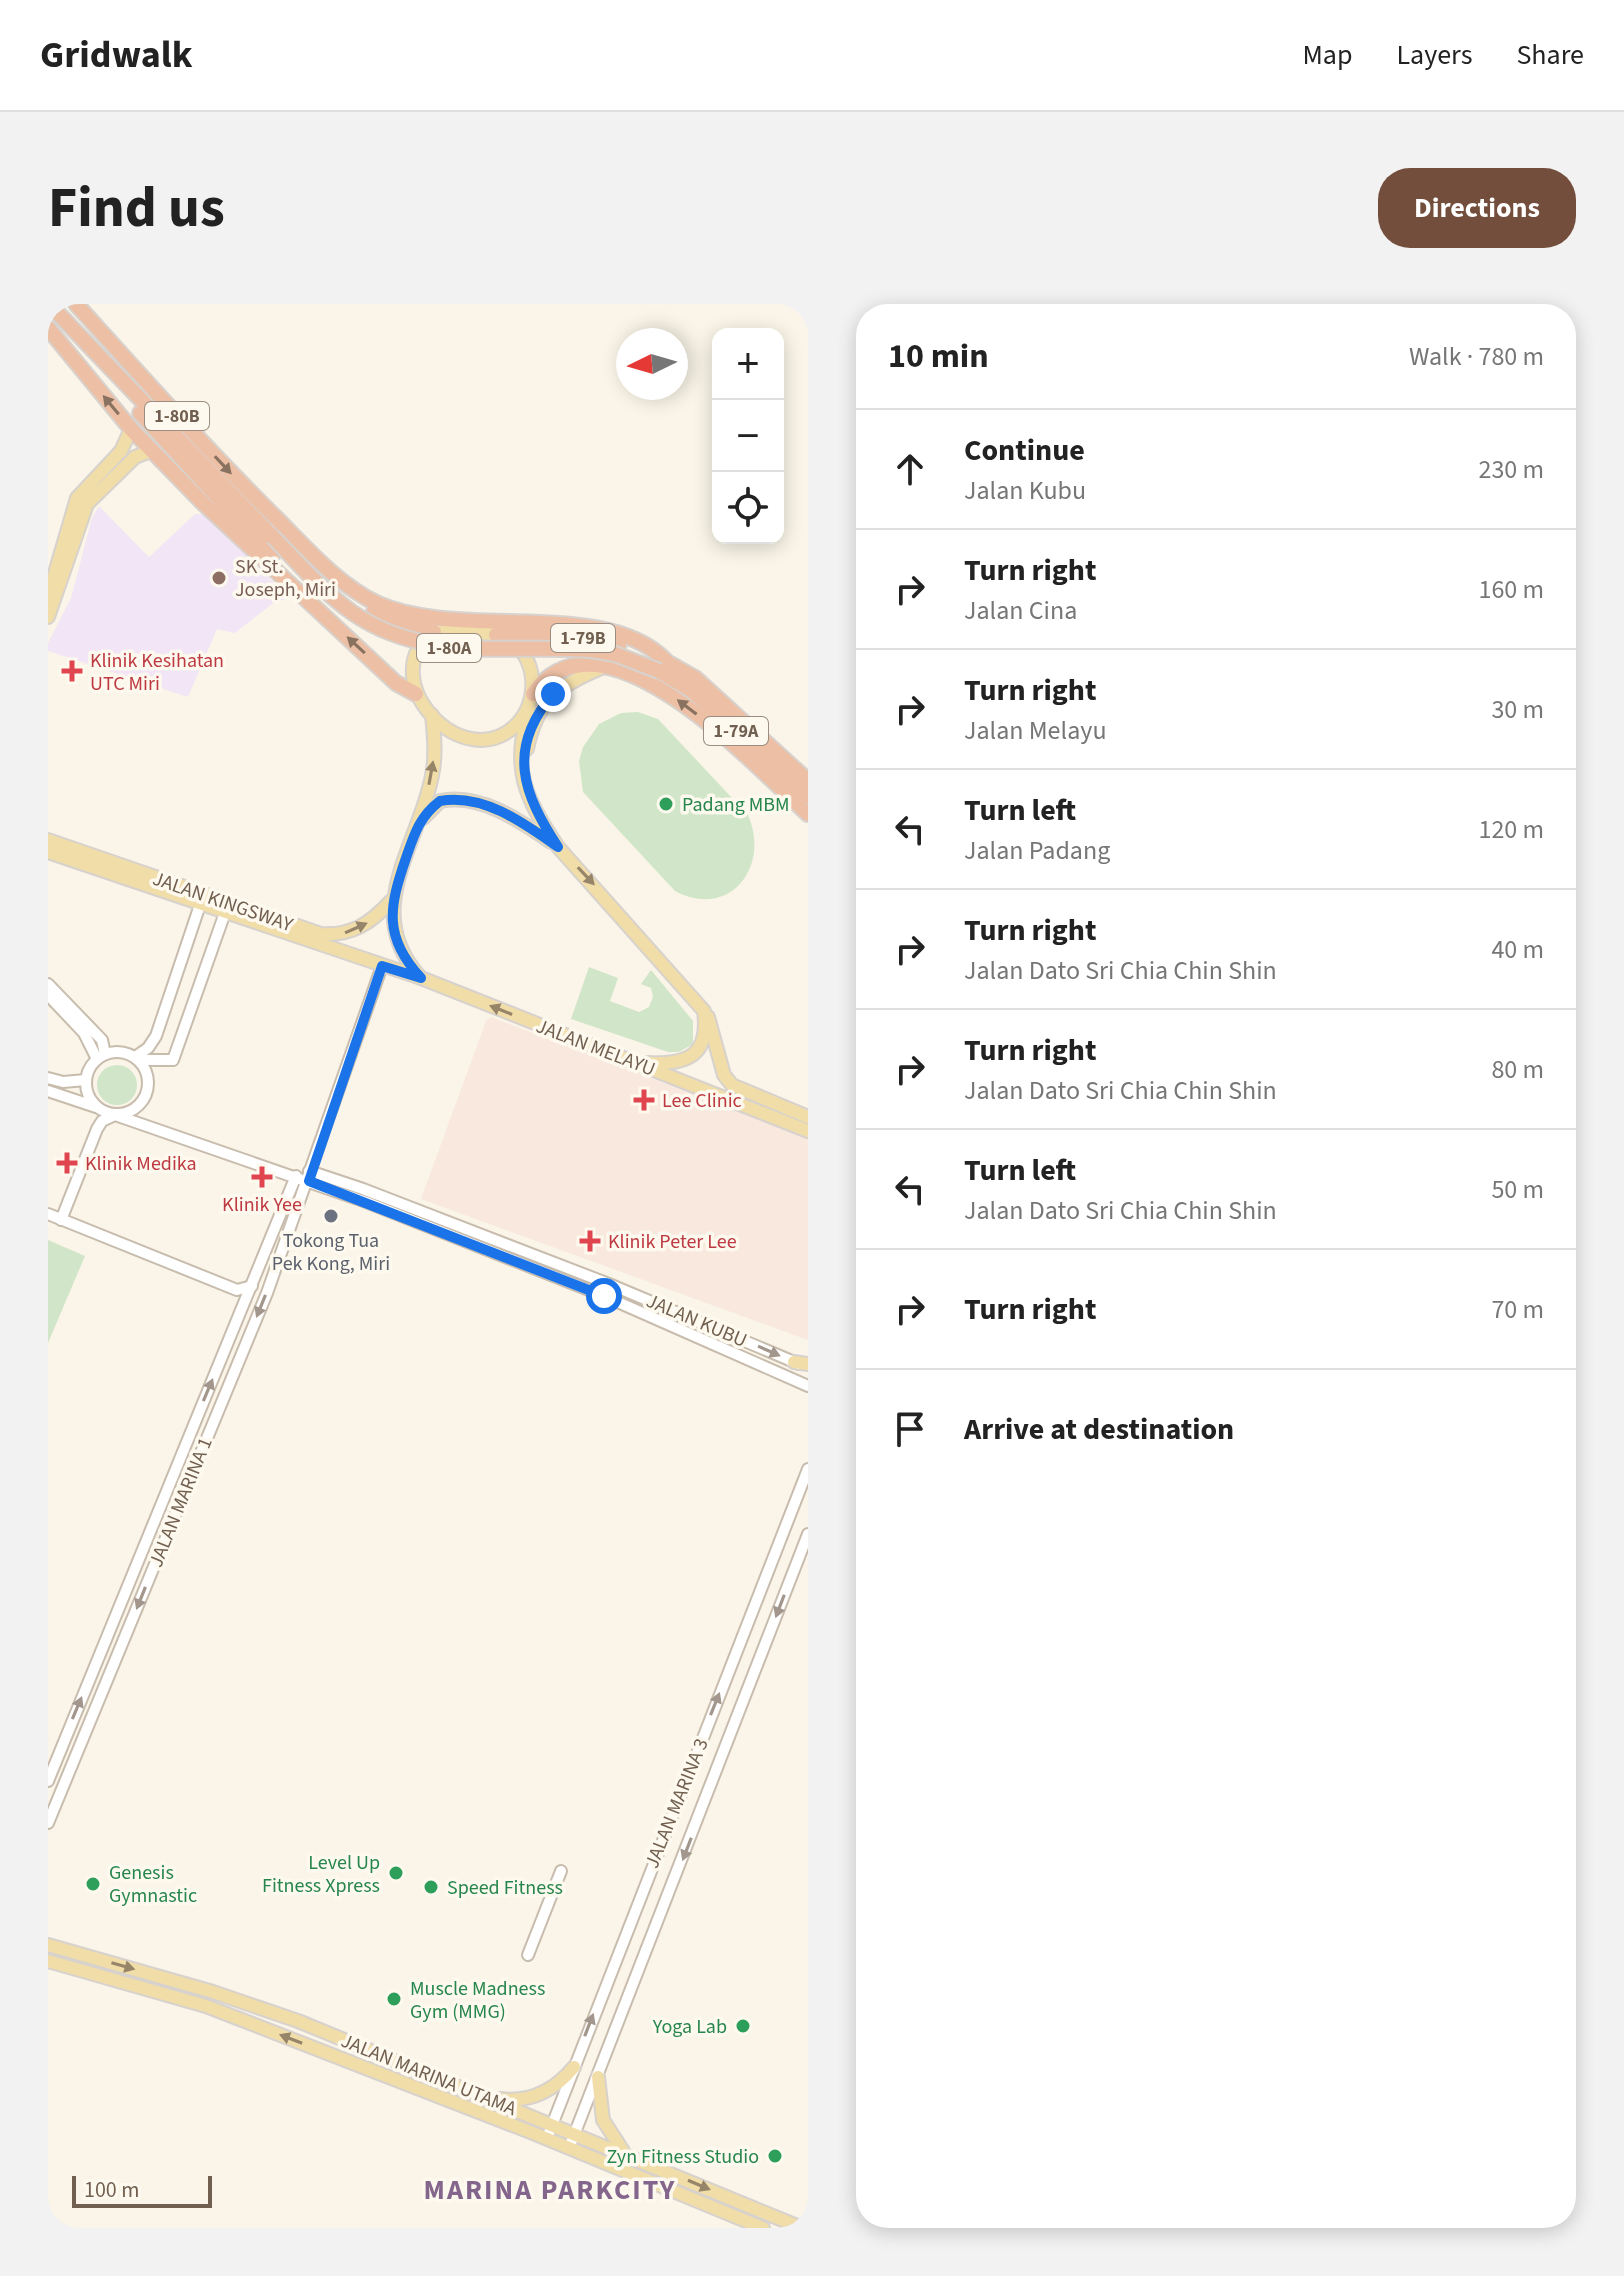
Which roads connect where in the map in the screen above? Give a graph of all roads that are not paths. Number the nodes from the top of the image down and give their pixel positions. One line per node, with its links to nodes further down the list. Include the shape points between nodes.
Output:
1 (49, 304): 5 (highway, 1-80A)
2 (76, 304): 9 (highway, 1-80B, one-way to 9)
3 (48, 328): 4 (highway)
4 (53, 339): 6 (highway, one-way to 4)
5 (116, 377): 9 (highway, 1-80A); 10 (highway, via 169,448)
6 (131, 429): 7 (highway); 8 (main road, via 121,451 77,498)
7 (153, 450): 8 (main road, via 135,457); 10 (highway)
8 (72, 525): 11 (main road); 12 (main road, via 57,601)
9 (277, 531): 13 (highway, 1-80B, via 341,591 393,621); 15 (highway, 1-80B, via 350,588 394,610 458,623 579,625 648,645); 15 (highway, 1-80A, bridge, via 353,613 413,643 591,650)
10 (303, 593): 17 (highway, one-way to 10, via 396,683)
11 (48, 597)
12 (48, 617)
13 (434, 632): 14 (main road); 17 (main road, via 413,657)
14 (496, 635): 15 (highway, 1-79B, via 605,640); 18 (main road, via 518,647 526,659 534,683)
15 (662, 666): 20 (highway, 1-79B, via 695,678); 22 (highway, 1-79A)
16 (601, 668): 18 (highway, via 569,666 554,671); 21 (main road, via 561,686 547,701 528,744); 23 (highway, one-way to 16, via 711,725 660,687)
17 (416, 694): 19 (main road)
18 (531, 701): 19 (main road, via 517,725 483,742 455,735); 21 (main road, via 519,753)
19 (432, 715): 24 (main road, one-way to 19, via 433,770)
20 (808, 781)
21 (524, 782): 26 (main road)
22 (808, 796)
23 (808, 814)
24 (418, 823): 26 (main road, via 440,801 461,800 500,811); 29 (main road)
25 (48, 840): 28 (main road, JALAN KINGSWAY)
26 (558, 847): 35 (main road, one-way to 35)
27 (48, 852): 28 (main road, JALAN KINGSWAY)
28 (202, 898): 30 (main road, JALAN KINGSWAY); 37 (street, via 156,1036)
29 (391, 901): 30 (main road, JALAN KINGSWAY, one-way to 29, via 332,935 364,927); 32 (main road, via 400,952)
30 (227, 907): 31 (main road, JALAN KINGSWAY); 37 (street, via 173,1060)
31 (382, 966): 32 (main road, JALAN MELAYU); 46 (street, JALAN MARINA 1)
32 (421, 978): 38 (main road, JALAN MELAYU, one-way to 32)
33 (48, 984): 36 (street, via 102,1040)
34 (48, 995): 36 (street)
35 (704, 1011): 38 (main road, via 706,1035 692,1057 664,1064); 44 (main road, via 732,1085)
36 (101, 1057): 37 (street, via 120,1052); 40 (street)
37 (136, 1058): 43 (street, via 148,1077 147,1092 133,1110)
38 (638, 1062): 45 (main road, JALAN MELAYU)
39 (48, 1078): 40 (street)
40 (86, 1080): 42 (street)
41 (48, 1091): 42 (street)
42 (98, 1108): 43 (street)
43 (115, 1115): 47 (street); 49 (street, via 97,1129)
44 (808, 1117)
45 (808, 1131)
46 (311, 1175): 47 (street); 51 (street, JALAN KUBU, one-way to 51, via 609,1284); 53 (street, JALAN KUBU); 58 (street, JALAN MARINA 1, one-way to 58)
47 (296, 1176): 50 (street, JALAN MARINA 1)
48 (48, 1214): 49 (street)
49 (61, 1220): 50 (street, via 237,1290)
50 (252, 1286): 57 (street, JALAN MARINA 1, one-way to 50)
51 (794, 1362): 52 (main road)
52 (808, 1366)
53 (803, 1384): 54 (street)
54 (808, 1396)
55 (808, 1469): 65 (street, JALAN MARINA 3, one-way to 55)
56 (808, 1534): 66 (street, JALAN MARINA 3, one-way to 66)
57 (48, 1781)
58 (48, 1823)
59 (561, 1871): 63 (street)
60 (48, 1932): 62 (main road)
61 (48, 1945): 62 (main road, JALAN MARINA UTAMA)
62 (69, 1950): 67 (main road, JALAN MARINA UTAMA, one-way to 67, via 298,2021)
63 (528, 1955)
64 (48, 1961): 70 (main road, JALAN MARINA UTAMA, one-way to 64, via 206,2006)
65 (574, 2067): 67 (main road, via 538,2095 510,2100); 68 (street, JALAN MARINA 3)
66 (598, 2077): 69 (street, JALAN MARINA 3); 72 (main road, via 603,2120)
67 (480, 2096): 68 (main road, JALAN MARINA UTAMA)
68 (552, 2124): 69 (main road, JALAN MARINA UTAMA); 70 (street, JALAN MARINA 3)
69 (575, 2133): 71 (street, JALAN MARINA 3); 72 (main road, JALAN MARINA UTAMA)
70 (547, 2138): 71 (main road, JALAN MARINA UTAMA)
71 (569, 2148): 73 (main road, JALAN MARINA UTAMA)
72 (624, 2153): 74 (main road, JALAN MARINA UTAMA, one-way to 74)
73 (763, 2228)
74 (802, 2228)

